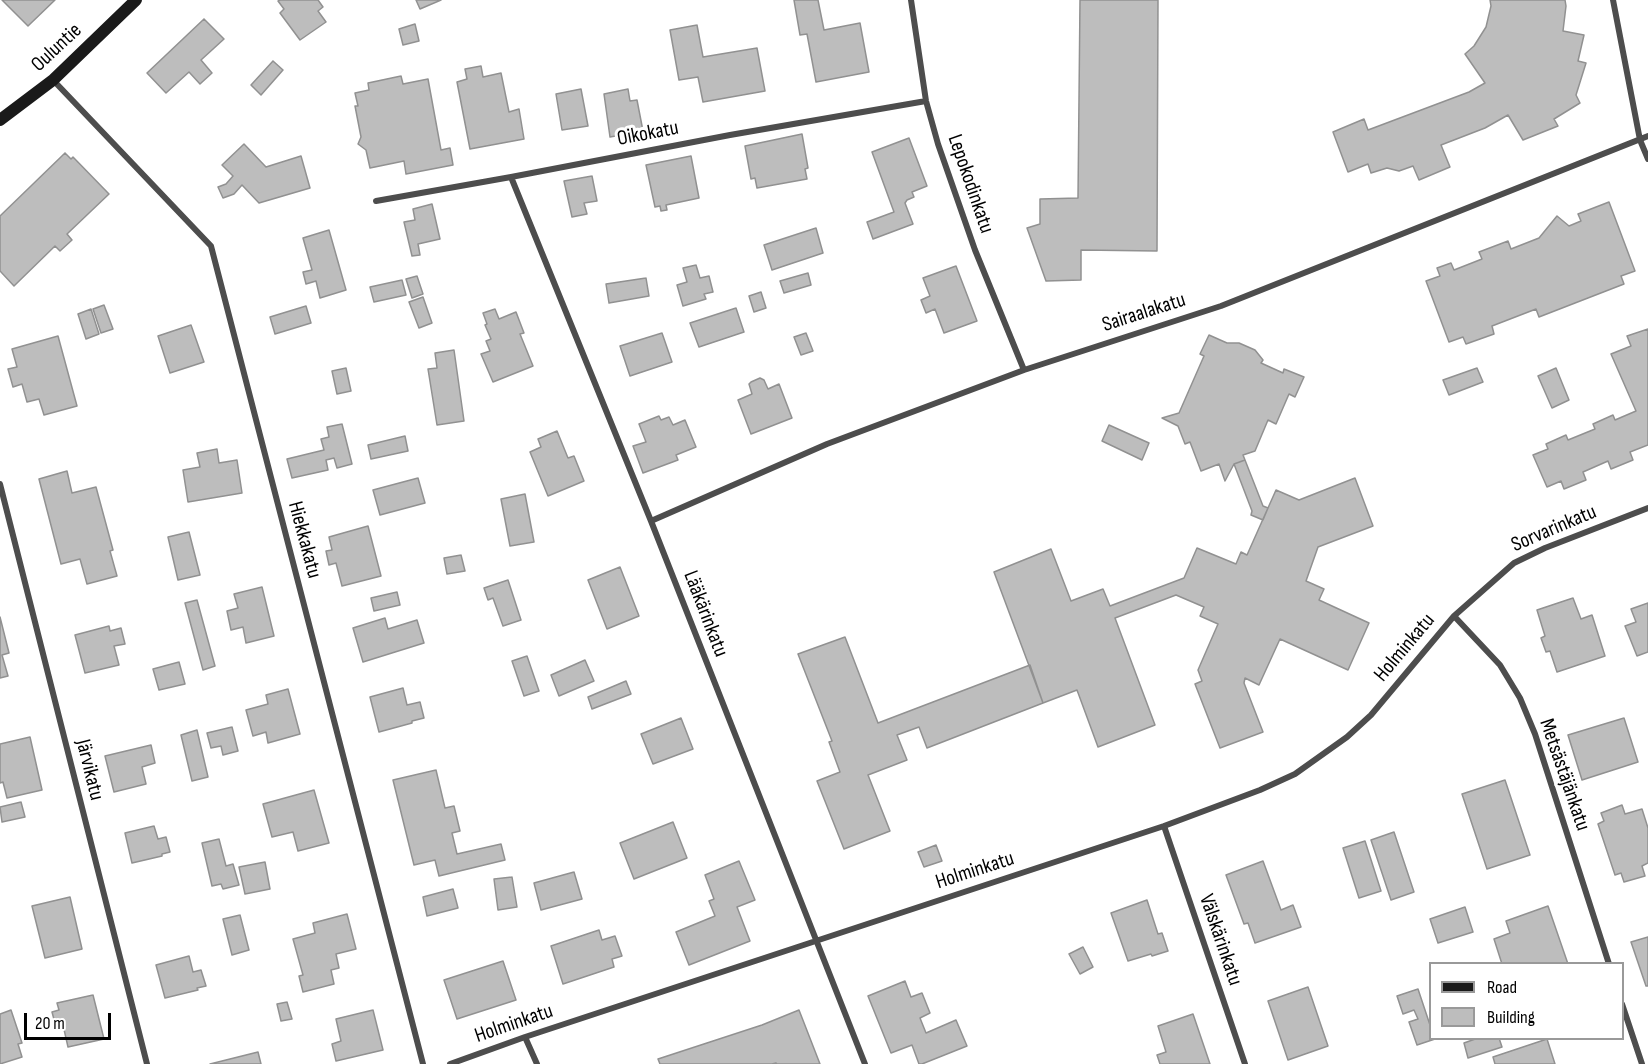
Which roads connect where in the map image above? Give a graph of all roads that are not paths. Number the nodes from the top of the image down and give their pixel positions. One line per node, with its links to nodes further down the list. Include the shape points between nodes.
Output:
1 (136, 0): 4 (main road, Ouluntie)
2 (911, 0): 5 (street, Lepokodinkatu)
3 (1613, 0): 8 (street)
4 (53, 80): 6 (main road, Ouluntie); 23 (street, Hiekkakatu, via 211,246)
5 (926, 101): 10 (street, Oikokatu); 12 (street, Lepokodinkatu, via 975,250)
6 (0, 120)
7 (1648, 136): 8 (street, Sairaalakatu)
8 (1640, 140): 9 (street); 12 (street, Sairaalakatu, via 1221,306)
9 (1648, 159)
10 (511, 177): 11 (street, Oikokatu); 15 (street, Lääkärinkatu)
11 (376, 201)
12 (1024, 370): 15 (street, Sairaalakatu, via 827,444)
13 (0, 484): 22 (street, Järvikatu)
14 (1648, 508): 16 (street, Sorvarinkatu, via 1514,562)
15 (651, 521): 18 (street, Lääkärinkatu)
16 (1454, 616): 17 (street, Holminkatu, via 1371,715 1329,751 1295,774 1260,790); 19 (street, Metsästäjänkatu, via 1500,665 1520,699)
17 (1164, 826): 18 (street, Holminkatu); 27 (street, Välskärinkatu)
18 (816, 941): 21 (street, Holminkatu); 26 (street, Lääkärinkatu)
19 (1609, 962)
20 (1624, 1007): 28 (street)
21 (525, 1037): 24 (street, Holminkatu); 25 (street)
22 (147, 1064)
23 (423, 1064)
24 (450, 1064)
25 (537, 1064)
26 (865, 1064)
27 (1245, 1064)
28 (1642, 1064)

